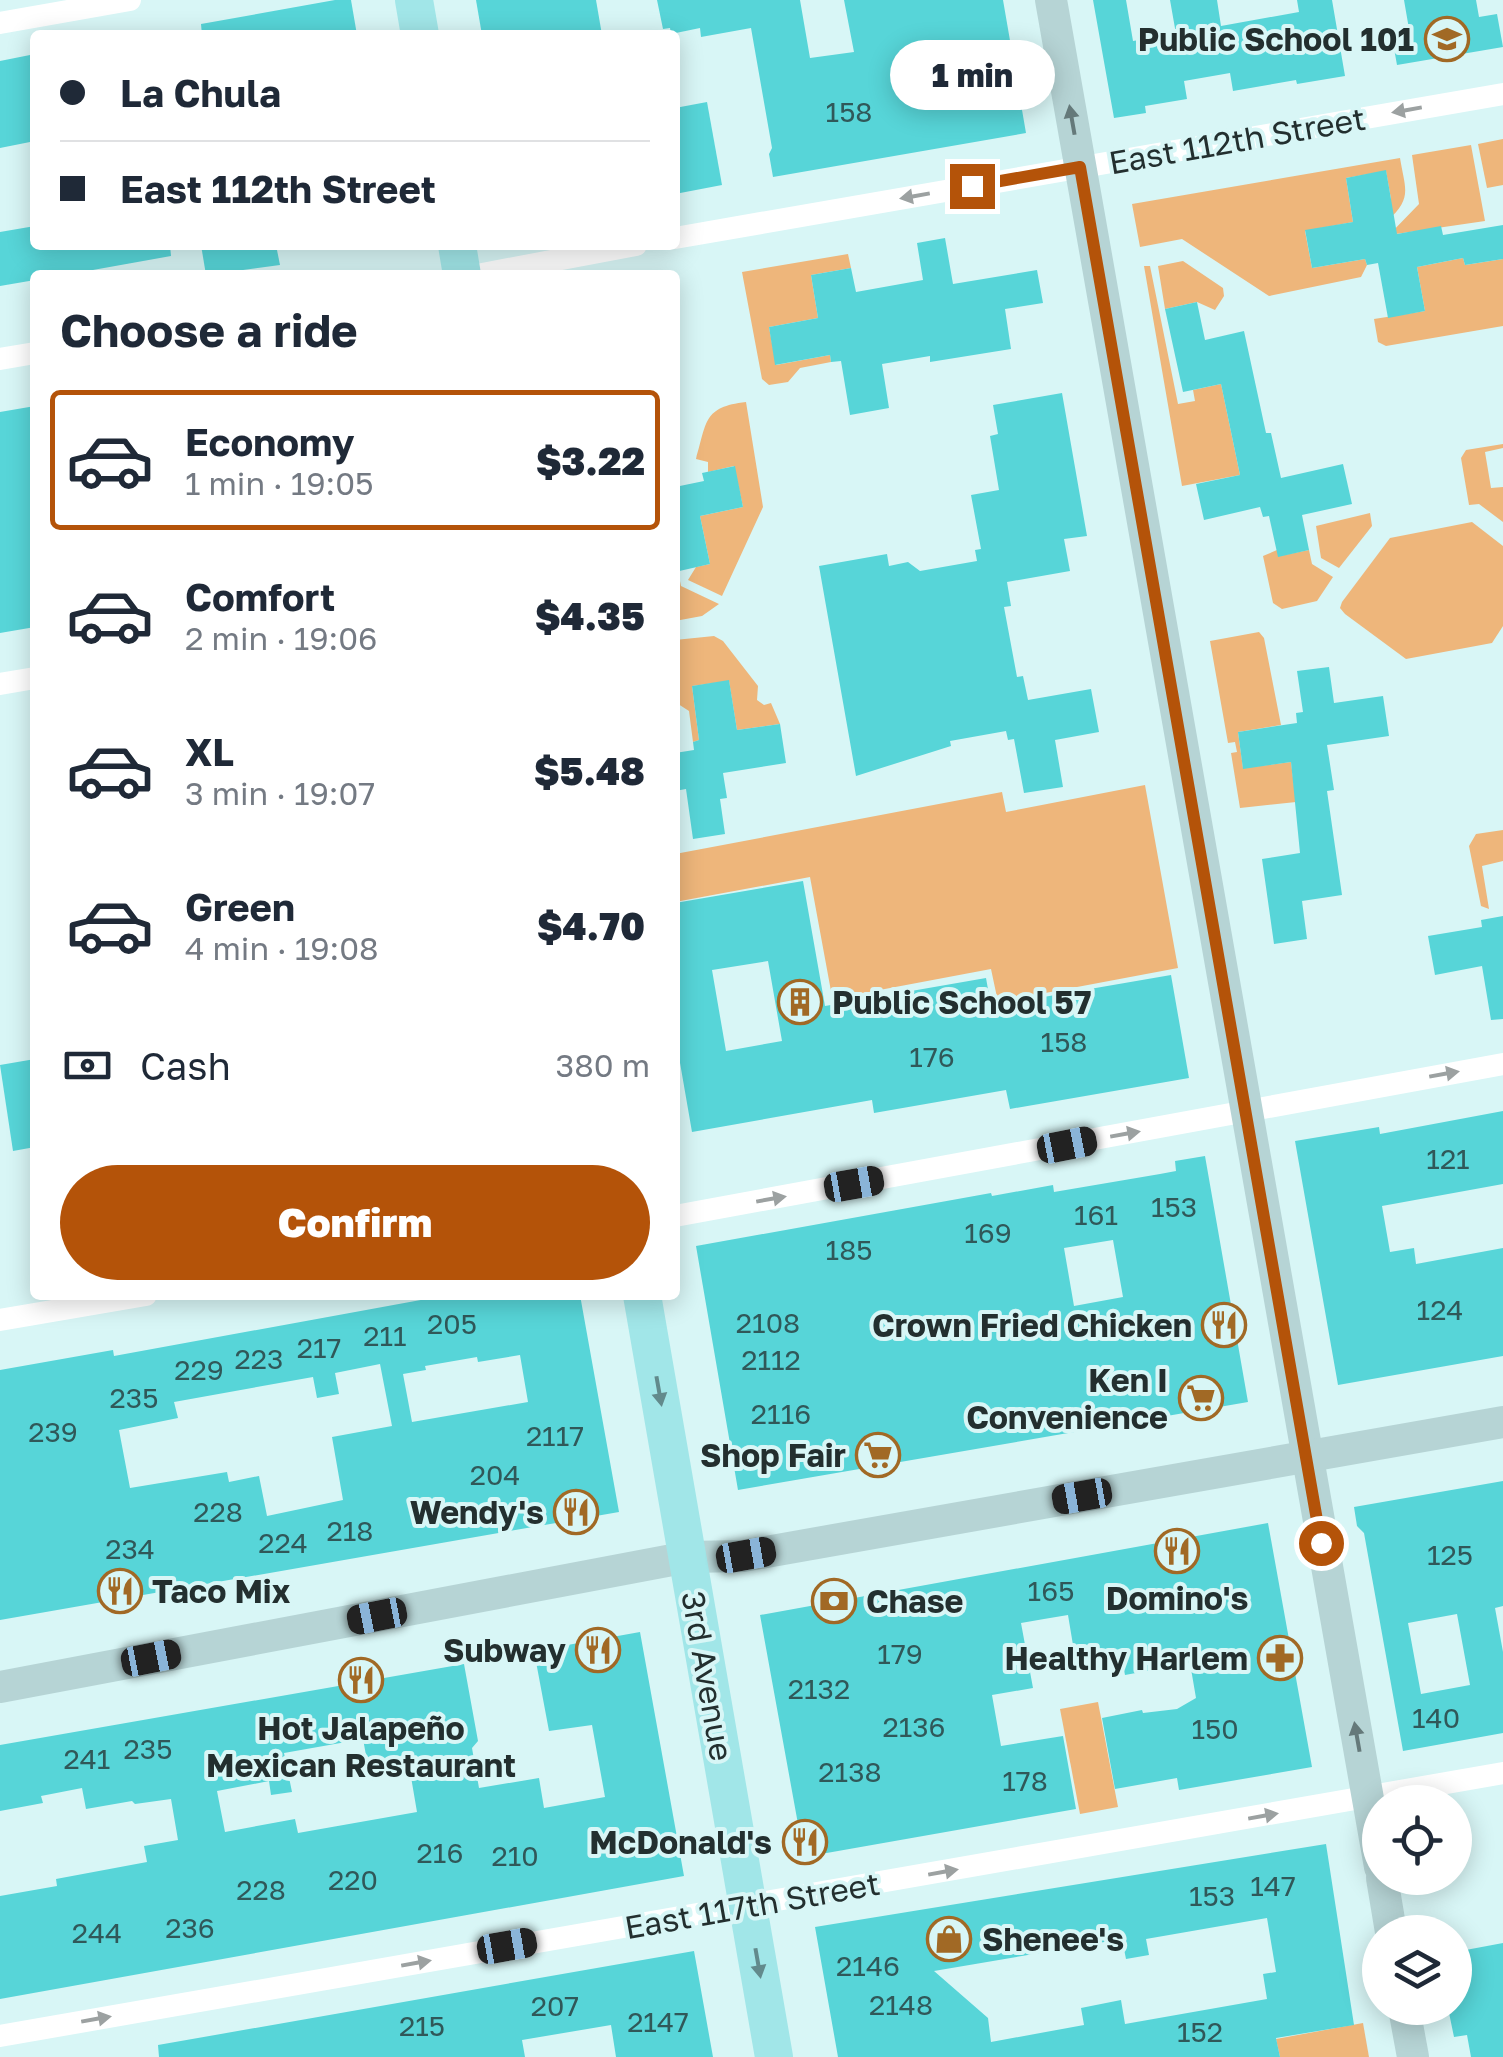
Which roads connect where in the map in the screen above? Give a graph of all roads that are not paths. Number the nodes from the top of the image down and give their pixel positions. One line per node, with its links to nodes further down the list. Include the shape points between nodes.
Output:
1 (130, 0): 4 (street)
2 (414, 0): 5 (main road)
3 (1051, 0): 7 (main road, one-way to 3)
4 (0, 23)
5 (419, 30)
6 (1503, 94): 7 (street, East 112th Street, one-way to 7)
7 (1080, 167): 8 (street, East 112th Street, one-way to 8); 16 (main road)
8 (680, 237)
9 (610, 250): 10 (street)
10 (504, 270)
11 (30, 354): 12 (street)
12 (0, 359)
13 (30, 679): 14 (street)
14 (0, 684)
15 (1503, 1064): 16 (street, one-way to 15)
16 (1246, 1111): 17 (street, one-way to 16); 22 (main road)
17 (680, 1215)
18 (117, 1300): 20 (street)
19 (643, 1300): 23 (main road, 3rd Avenue, one-way to 23)
20 (0, 1320)
21 (1503, 1422): 22 (main road)
22 (1306, 1457): 23 (main road, via 746,1555); 26 (main road, one-way to 22)
23 (688, 1557): 24 (main road); 29 (main road, 3rd Avenue)
24 (0, 1687)
25 (1503, 1773): 27 (street, East 117th Street)
26 (1366, 1785)
27 (1438, 1785)
28 (1362, 1799): 29 (street, East 117th Street, one-way to 28)
29 (748, 1904): 31 (street, East 117th Street, one-way to 29); 32 (main road, 3rd Avenue, one-way to 32)
30 (1407, 2025): 33 (main road)
31 (0, 2036)
32 (774, 2057)
33 (1413, 2057)

